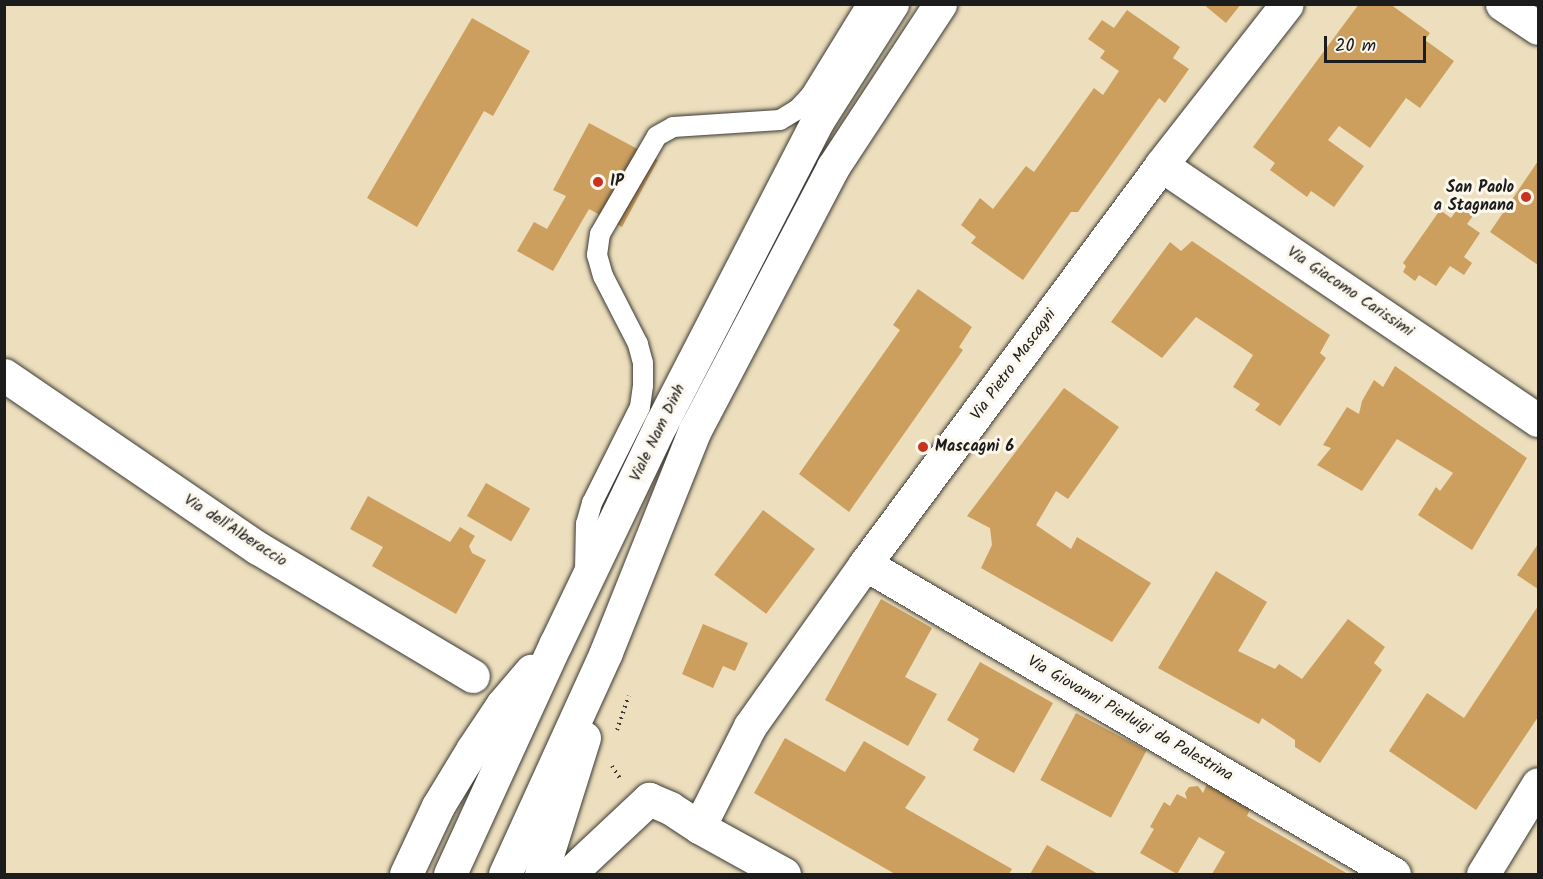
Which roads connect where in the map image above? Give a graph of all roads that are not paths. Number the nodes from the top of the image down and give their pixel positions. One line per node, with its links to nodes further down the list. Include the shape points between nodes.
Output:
1 (867, 4): 11 (lane, via 812,95 798,109 780,120 673,127 657,136 600,234 597,255 603,276 638,344 643,385 640,407 592,502 586,524)
2 (892, 4): 11 (street, Viale Nam Dinh, via 818,120 661,424)
3 (940, 4): 13 (street, Viale Nam Dinh, via 833,167 700,419)
4 (1287, 4): 7 (street, Via Pietro Mascagni)
5 (1502, 4): 6 (street)
6 (1539, 28)
7 (1161, 165): 9 (street, Via Giacomo Carissimi); 10 (street, Via Pietro Mascagni)
8 (4, 375): 14 (street, Via dell'Alberaccio, via 258,548)
9 (1539, 420)
10 (865, 564): 16 (street, Via Pietro Mascagni, via 750,726); 23 (street, Via Giovanni Pierluigi da Palestrina)
11 (585, 584): 12 (street, Viale Nam Dinh)
12 (556, 643): 17 (street, via 502,705 472,750 438,806); 18 (street, Viale Nam Dinh)
13 (606, 652): 19 (street, Viale Nam Dinh); 20 (street, via 570,789)
14 (473, 676)
15 (1539, 784): 24 (street)
16 (699, 827): 21 (street, via 649,799); 22 (street)
17 (406, 874)
18 (450, 874)
19 (505, 874)
20 (541, 874)
21 (569, 874)
22 (784, 874)
23 (1394, 874)
24 (1483, 874)

